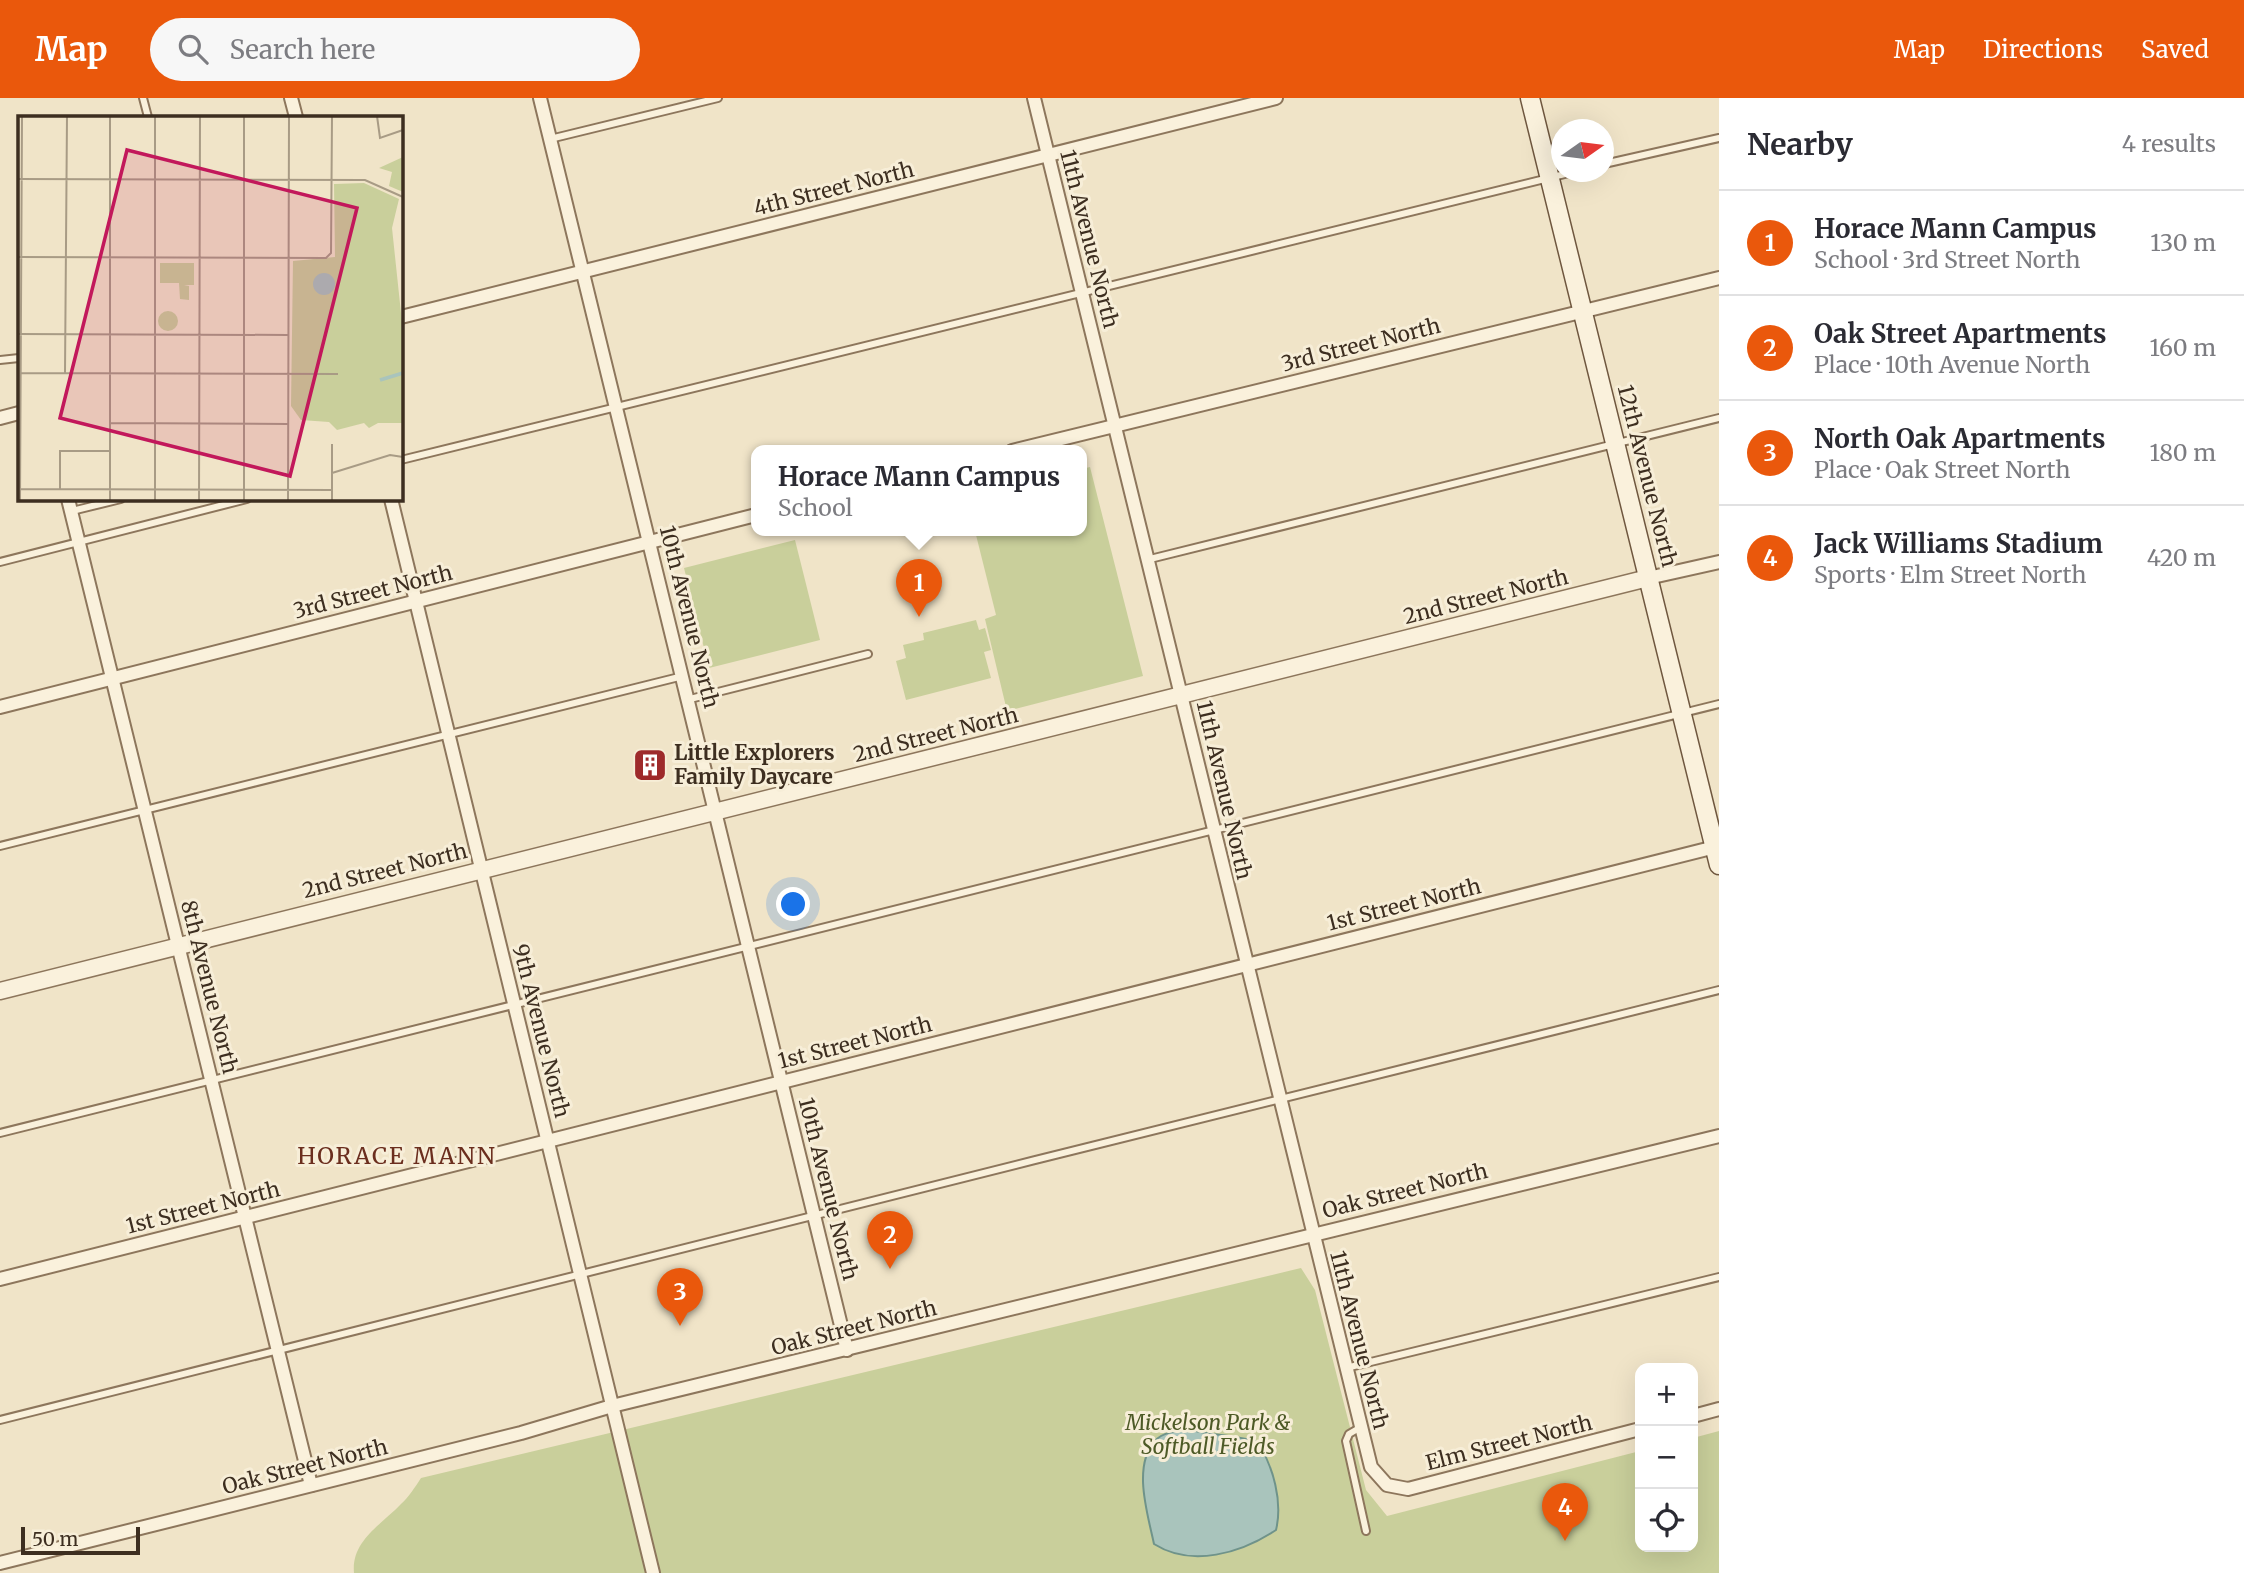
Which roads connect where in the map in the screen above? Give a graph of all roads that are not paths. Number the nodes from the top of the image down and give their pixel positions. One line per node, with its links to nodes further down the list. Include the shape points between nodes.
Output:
1 (143, 98): 8 (lane)
2 (291, 98): 9 (street)
3 (540, 98): 11 (street, 10th Avenue North)
4 (718, 98): 11 (lane)
5 (1034, 98): 12 (street, 11th Avenue North)
6 (1276, 98): 12 (street, 4th Street North)
7 (1530, 98): 14 (main road, 12th Avenue North)
8 (148, 116)
9 (296, 116)
10 (1719, 138): 13 (lane)
11 (550, 139): 15 (street, 10th Avenue North)
12 (1048, 155): 15 (street, 4th Street North); 17 (street, 11th Avenue North)
13 (1614, 162)
14 (1549, 177): 17 (lane); 18 (main road, 12th Avenue North)
15 (583, 271): 19 (street, 4th Street North); 22 (street, 10th Avenue North)
16 (1719, 278): 18 (street, 3rd Street North)
17 (1082, 293): 22 (lane); 26 (street, 11th Avenue North)
18 (1582, 310): 26 (street, 3rd Street North); 27 (main road, 12th Avenue North)
19 (402, 317)
20 (18, 358): 21 (lane)
21 (0, 360)
22 (617, 409): 29 (lane); 36 (street, 10th Avenue North)
23 (18, 413): 24 (street)
24 (0, 418)
25 (1719, 418): 27 (lane)
26 (1115, 425): 28 (street, 3rd Street North); 37 (street, 11th Avenue North)
27 (1616, 443): 37 (lane); 40 (main road, 12th Avenue North)
28 (1036, 445)
29 (402, 460)
30 (112, 500): 33 (lane)
31 (243, 500): 35 (lane)
32 (391, 500): 41 (street, 9th Avenue North)
33 (70, 505): 35 (street, 8th Avenue North)
34 (751, 516): 36 (street, 3rd Street North)
35 (79, 542): 38 (lane); 44 (street, 8th Avenue North)
36 (650, 542): 41 (street, 3rd Street North); 43 (street, 10th Avenue North)
37 (1150, 559): 45 (street, 11th Avenue North)
38 (0, 562)
39 (1719, 562): 40 (street, 2nd Street North)
40 (1648, 578): 45 (street, 2nd Street North); 49 (main road, 12th Avenue North)
41 (415, 600): 44 (street, 3rd Street North); 50 (street, 9th Avenue North)
42 (869, 654): 46 (lane)
43 (683, 676): 46 (street, 10th Avenue North); 50 (lane)
44 (114, 679): 48 (street, 3rd Street North); 51 (street, 8th Avenue North)
45 (1182, 696): 52 (street, 2nd Street North); 53 (street, 11th Avenue North)
46 (690, 699): 52 (street, 10th Avenue North)
47 (1719, 704): 49 (lane)
48 (0, 707)
49 (1682, 713): 53 (lane); 55 (main road, 12th Avenue North)
50 (449, 733): 51 (lane); 56 (street, 9th Avenue North)
51 (144, 810): 54 (lane); 57 (street, 8th Avenue North)
52 (715, 810): 56 (street, 2nd Street North); 58 (street, 10th Avenue North)
53 (1214, 830): 58 (lane); 59 (street, 11th Avenue North)
54 (0, 846)
55 (1718, 853): 59 (street, 1st Street North)
56 (481, 869): 57 (street, 2nd Street North); 62 (street, 9th Avenue North)
57 (179, 946): 61 (street, 2nd Street North); 63 (street, 8th Avenue North)
58 (749, 948): 62 (lane); 64 (street, 10th Avenue North)
59 (1245, 965): 64 (street, 1st Street North); 65 (street, 11th Avenue North)
60 (1719, 990): 65 (lane)
61 (0, 991)
62 (514, 1004): 63 (lane); 68 (street, 9th Avenue North)
63 (212, 1080): 66 (lane); 70 (street, 8th Avenue North)
64 (782, 1082): 68 (street, 1st Street North); 69 (street, 10th Avenue North)
65 (1279, 1100): 69 (lane); 71 (street, 11th Avenue North)
66 (0, 1133)
67 (1719, 1136): 71 (street, Oak Street North)
68 (548, 1141): 70 (street, 1st Street North); 72 (street, 9th Avenue North)
69 (814, 1216): 72 (lane); 76 (street, 10th Avenue North)
70 (246, 1217): 74 (street, 1st Street North); 75 (street, 8th Avenue North)
71 (1313, 1233): 76 (street, Oak Street North); 77 (street, 11th Avenue North)
72 (579, 1272): 75 (lane); 78 (street, 9th Avenue North)
73 (1719, 1277): 77 (lane)
74 (0, 1279)
75 (278, 1349): 81 (lane); 84 (street, 8th Avenue North)
76 (847, 1350): 78 (street, Oak Street North)
77 (1346, 1368): 82 (street, 11th Avenue North)
78 (612, 1406): 84 (street, Oak Street North); 88 (street, 9th Avenue North)
79 (1719, 1409): 80 (street)
80 (1698, 1415)
81 (0, 1420)
82 (1361, 1427): 85 (street, 11th Avenue North, via 1371,1467); 86 (lane, via 1346,1441)
83 (1635, 1430): 85 (street, Elm Street North, via 1408,1489)
84 (311, 1485): 87 (street, Oak Street North)
85 (1387, 1485)
86 (1366, 1531)
87 (0, 1563)
88 (653, 1573)

